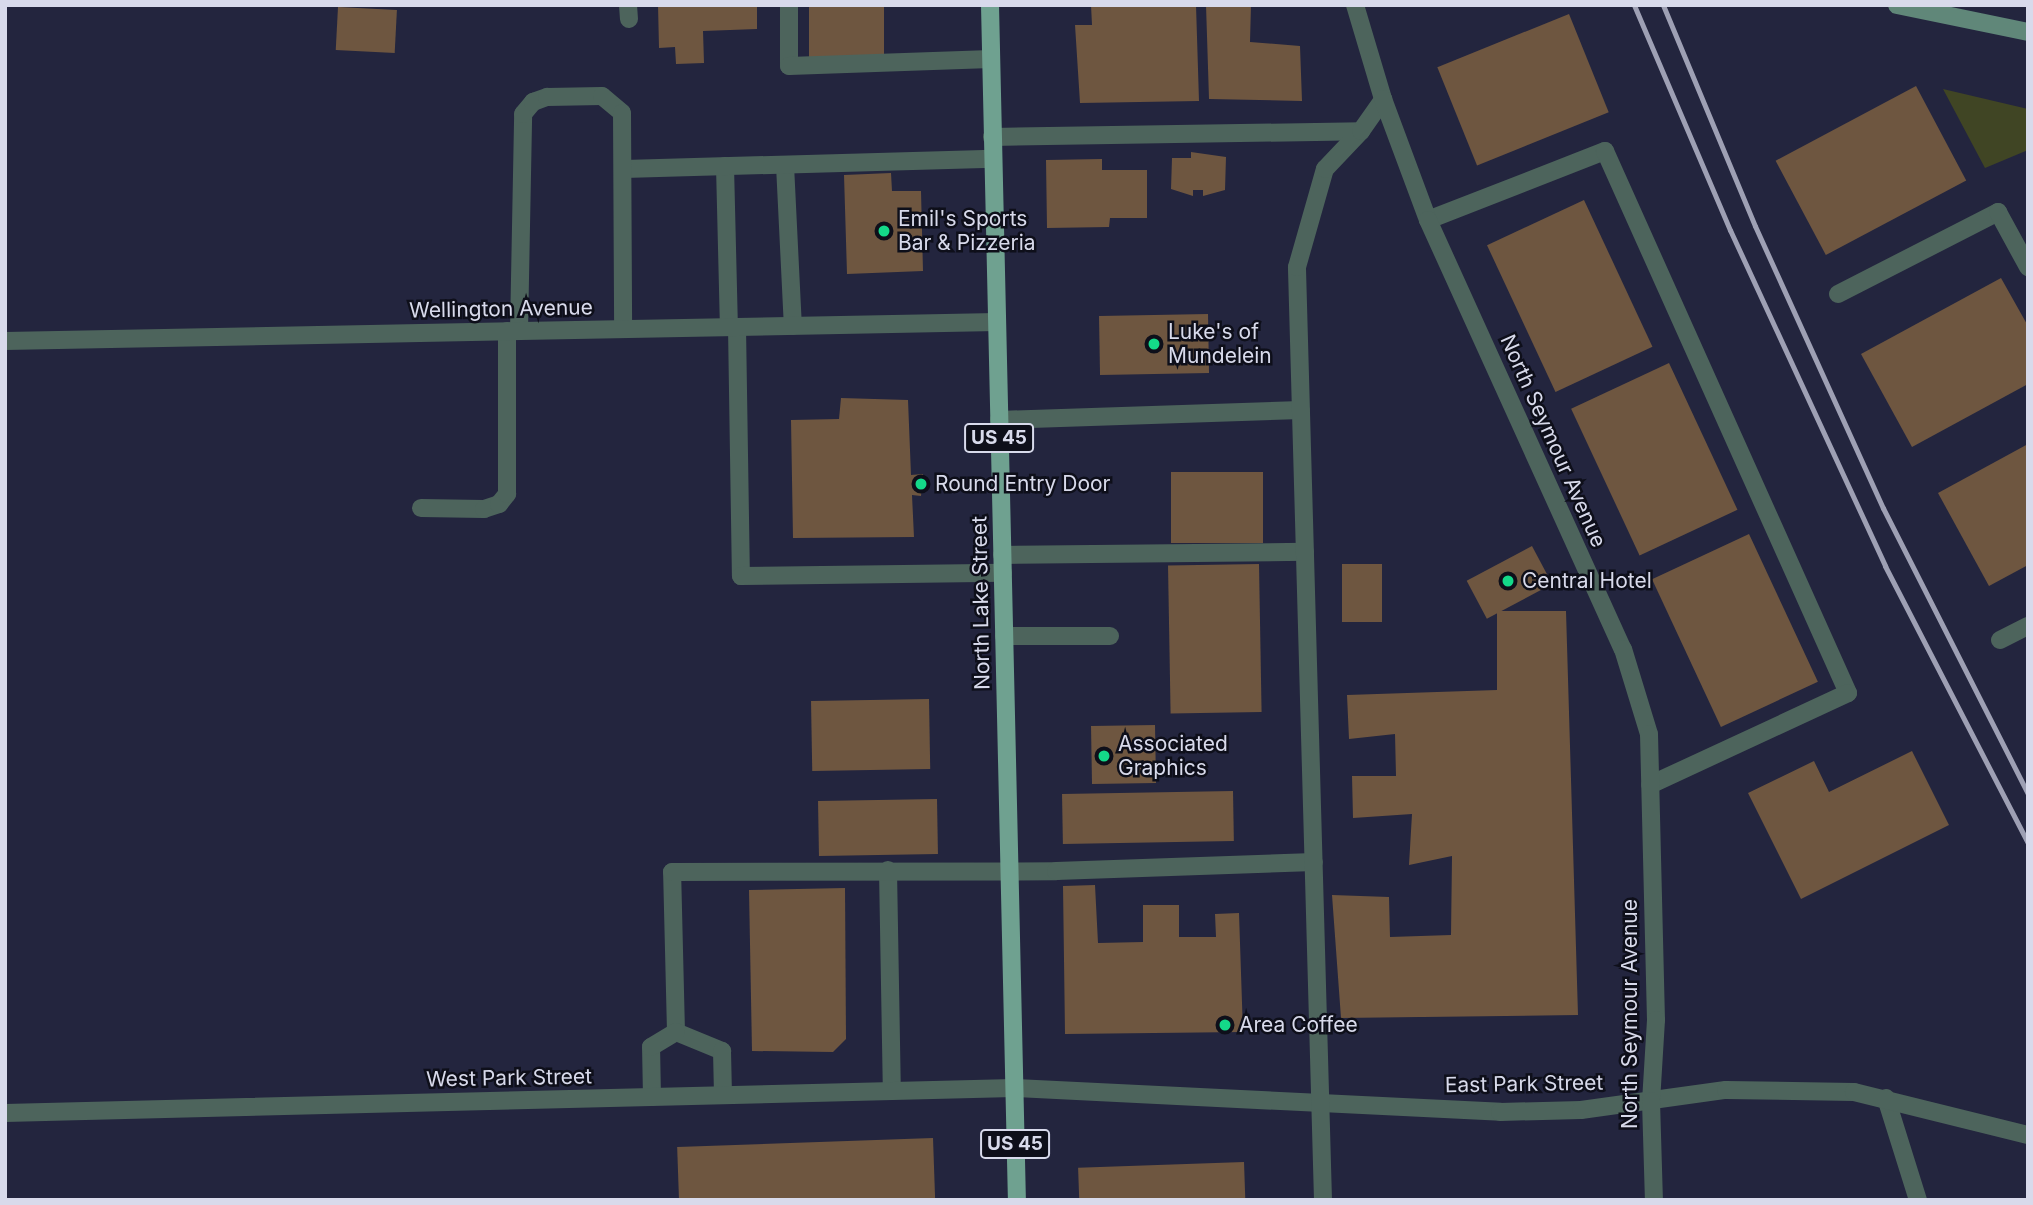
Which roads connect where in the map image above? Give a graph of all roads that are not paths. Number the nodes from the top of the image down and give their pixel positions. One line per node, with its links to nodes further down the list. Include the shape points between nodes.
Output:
1 (789, 5): 6 (street, via 789,66)
2 (990, 5): 6 (main road, North Lake Street / US 45)
3 (1355, 5): 7 (street, North Seymour Avenue)
4 (1897, 5): 5 (main road)
5 (2028, 32)
6 (991, 59): 9 (main road, North Lake Street / US 45)
7 (1383, 99): 8 (street); 14 (street, North Seymour Avenue)
8 (1362, 131): 9 (street); 23 (street, via 1325,169 1297,267)
9 (992, 137): 10 (main road, North Lake Street / US 45)
10 (993, 159): 11 (street); 17 (main road, North Lake Street / US 45)
11 (785, 164): 12 (street); 18 (street)
12 (725, 166): 13 (street); 19 (street)
13 (624, 169): 20 (street); 21 (street, via 622,113 603,96 547,97 533,102 523,114)
14 (1428, 220): 32 (street, North Seymour Avenue, via 1623,649 1649,734); 32 (street, via 1605,151 1848,693)
15 (2028, 267): 16 (street, via 1998,212)
16 (1838, 294)
17 (997, 322): 18 (street, Wellington Avenue); 24 (main road, North Lake Street / US 45)
18 (793, 326): 19 (street, Wellington Avenue)
19 (733, 327): 20 (street, Wellington Avenue); 27 (street, via 741,576)
20 (623, 329): 21 (street, Wellington Avenue)
21 (513, 331): 22 (street, Wellington Avenue); 25 (street, via 507,494 499,504 484,509)
22 (5, 341)
23 (1301, 410): 24 (street); 26 (street)
24 (999, 419): 27 (main road, North Lake Street / US 45)
25 (421, 508)
26 (1305, 551): 27 (street); 33 (street)
27 (1002, 564): 29 (main road, North Lake Street / US 45)
28 (2028, 626): 31 (street)
29 (1004, 636): 30 (street); 35 (main road, North Lake Street / US 45)
30 (1110, 636)
31 (2000, 640)
32 (1650, 785): 43 (street, North Seymour Avenue, via 1656,1020)
33 (1314, 862): 35 (street); 42 (street)
34 (888, 870): 35 (street); 36 (street, via 672,872); 38 (street)
35 (1009, 871): 37 (main road, North Lake Street / US 45)
36 (676, 1032): 39 (street, via 722,1051); 40 (street, via 651,1047)
37 (1014, 1088): 38 (street, West Park Street); 42 (street, East Park Street); 46 (main road, North Lake Street / US 45)
38 (892, 1091): 39 (street, West Park Street)
39 (723, 1095): 40 (street, West Park Street)
40 (652, 1097): 44 (street, West Park Street)
41 (1886, 1098): 43 (street, East Park Street, via 1854,1092 1726,1090); 45 (street, East Park Street); 49 (street)
42 (1320, 1101): 43 (street, East Park Street, via 1500,1112 1581,1110); 47 (street)
43 (1651, 1101): 48 (street, North Seymour Avenue)
44 (5, 1113)
45 (2028, 1135)
46 (1017, 1200)
47 (1323, 1200)
48 (1654, 1200)
49 (1918, 1200)

